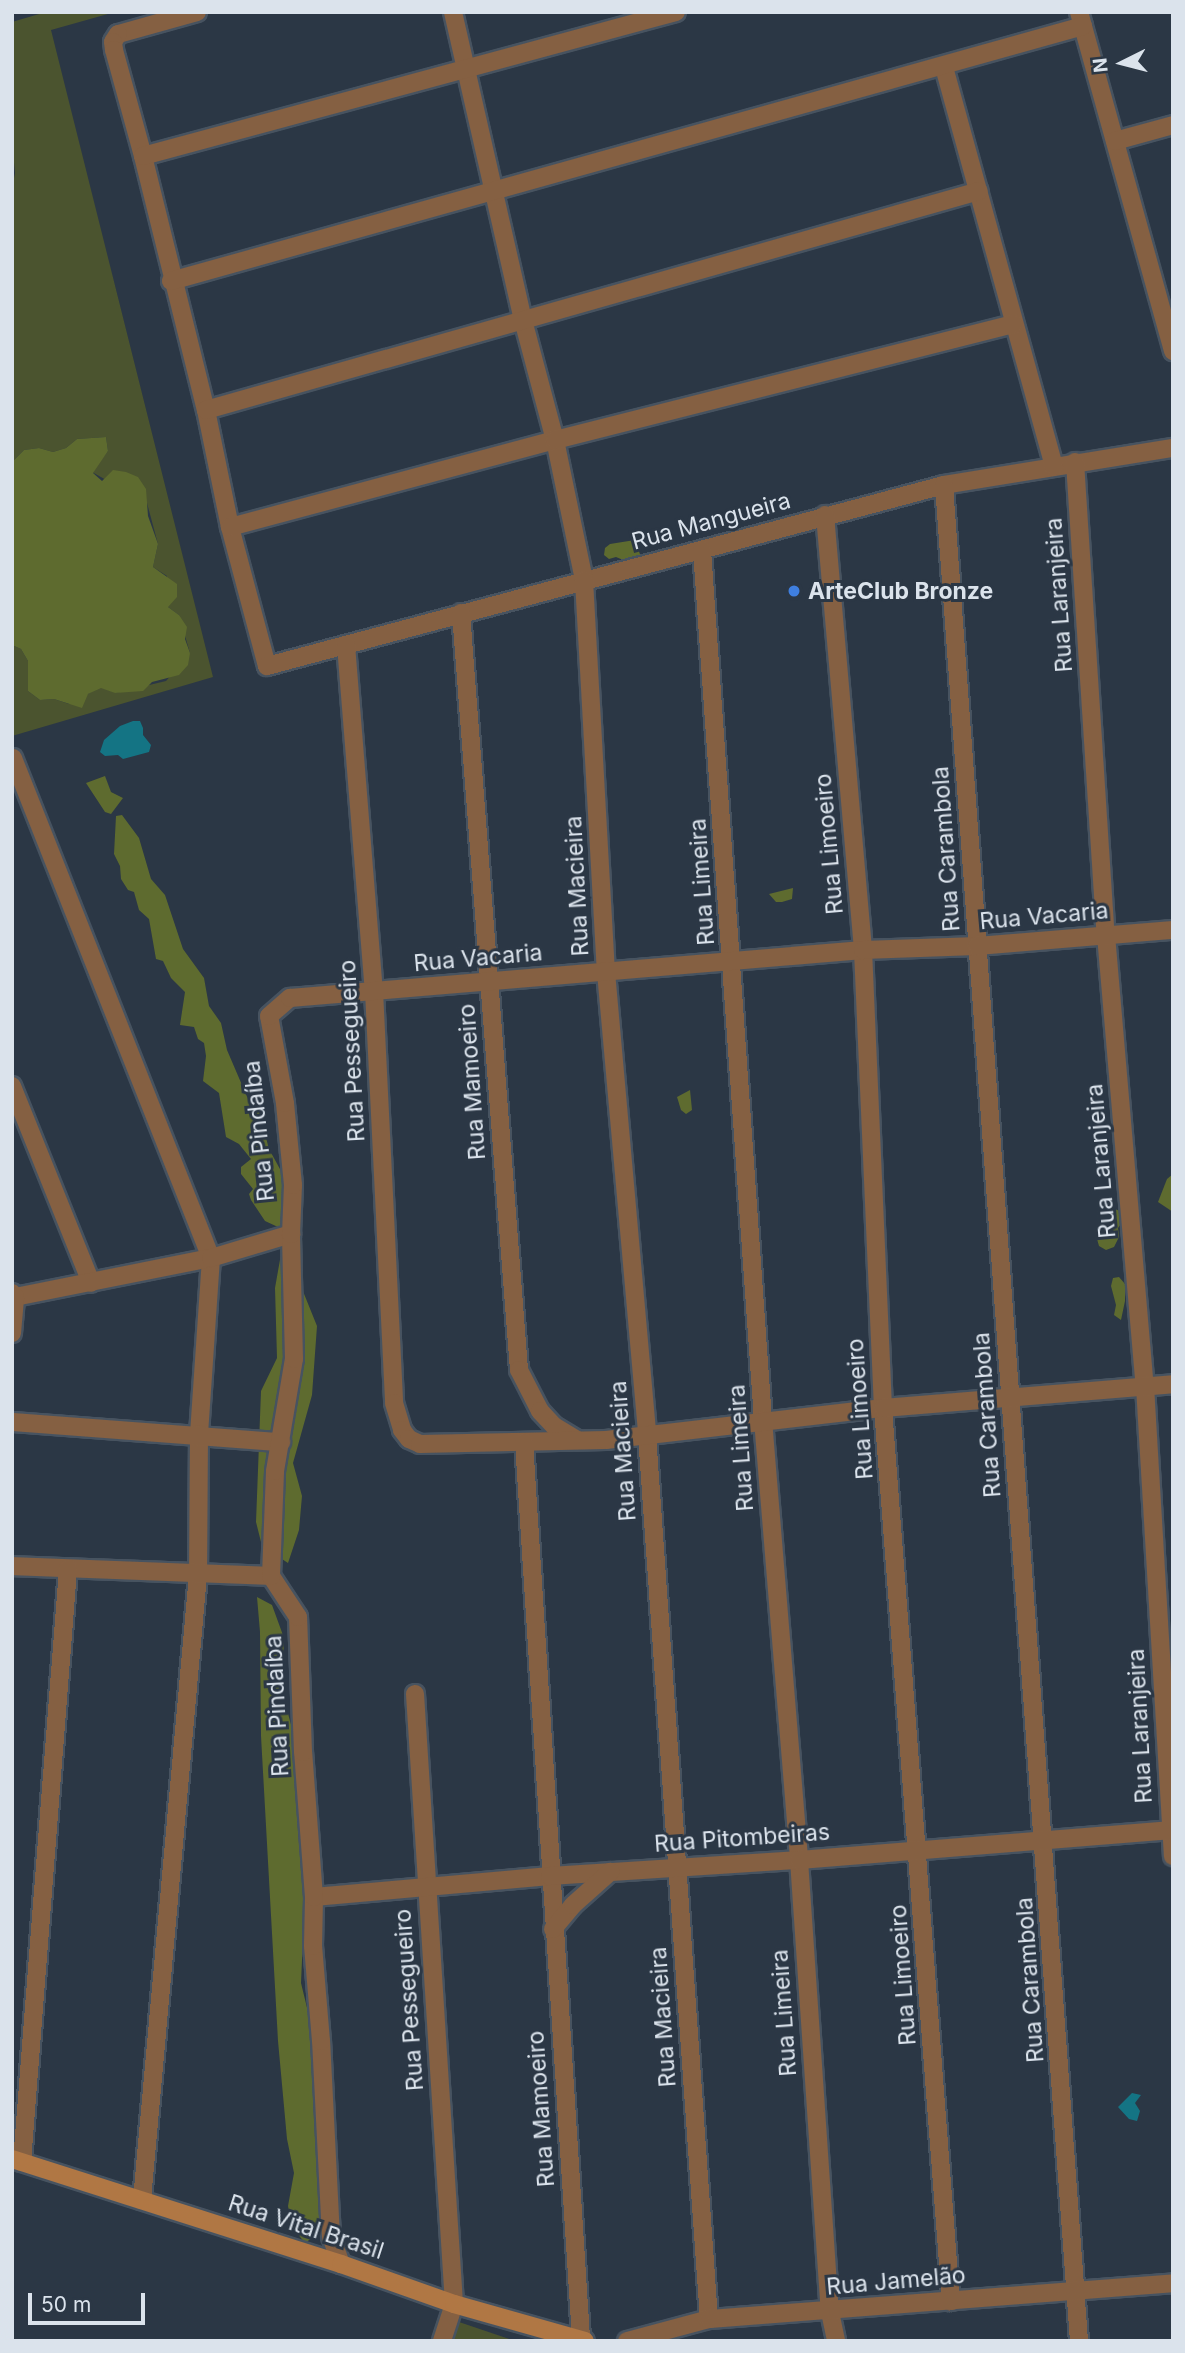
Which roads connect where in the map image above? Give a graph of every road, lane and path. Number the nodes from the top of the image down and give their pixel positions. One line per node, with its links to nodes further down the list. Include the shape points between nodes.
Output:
1 (197, 12): 9 (street, via 118,34 113,42)
2 (453, 12): 6 (street, Rua Macieira)
3 (676, 12): 6 (street)
4 (1081, 19): 5 (street); 8 (street)
5 (944, 67): 10 (street); 11 (street)
6 (466, 69): 9 (street); 11 (street, Rua Macieira)
7 (1173, 125): 8 (street)
8 (1115, 141): 14 (street)
9 (143, 156): 12 (street)
10 (979, 191): 13 (street); 15 (street)
11 (494, 193): 12 (street); 13 (street, Rua Macieira)
12 (171, 281): 17 (street)
13 (523, 320): 17 (street); 18 (street, Rua Macieira)
14 (1169, 321): 16 (street)
15 (1014, 324): 18 (street); 21 (street)
16 (1173, 351)
17 (205, 410): 24 (street)
18 (555, 440): 24 (street); 26 (street, Rua Macieira)
19 (1173, 448): 20 (street, Rua Mangueira)
20 (1075, 462): 21 (street, Rua Mangueira); 31 (street, Rua Laranjeira)
21 (1054, 466): 22 (street, Rua Mangueira)
22 (944, 485): 23 (street, Rua Mangueira); 32 (street, Rua Carambola)
23 (825, 514): 25 (street, Rua Mangueira); 33 (street, Rua Limoeiro)
24 (230, 527): 28 (street, Rua Mangueira, via 267,666)
25 (702, 550): 26 (street, Rua Mangueira); 34 (street, Rua Limeira)
26 (583, 580): 27 (street, Rua Mangueira); 35 (street, Rua Macieira)
27 (461, 613): 28 (street, Rua Mangueira); 36 (street, Rua Mamoeiro)
28 (346, 645): 37 (street, Rua Pessegueiro)
29 (13, 758): 41 (street)
30 (1173, 930): 31 (street, Rua Vacaria)
31 (1106, 935): 32 (street, Rua Vacaria); 46 (street, Rua Laranjeira)
32 (977, 946): 33 (street, Rua Vacaria); 47 (street, Rua Carambola)
33 (863, 950): 34 (street, Rua Vacaria); 48 (street, Rua Limoeiro)
34 (733, 961): 35 (street, Rua Vacaria); 49 (street, Rua Limeira)
35 (606, 972): 36 (street, Rua Vacaria); 52 (street, Rua Macieira)
36 (489, 981): 37 (street, Rua Vacaria); 53 (street, Rua Mamoeiro, via 519,1370 540,1411)
37 (374, 991): 38 (street, Rua Vacaria); 55 (street, Rua Pessegueiro, via 394,1403 402,1430 420,1444)
38 (290, 998): 40 (street, Rua Pindaíba, via 269,1016 285,1103 293,1185)
39 (12, 1086): 42 (street)
40 (291, 1234): 41 (street); 54 (street, Rua Pindaíba, via 294,1359)
41 (211, 1258): 42 (street); 51 (street)
42 (91, 1283): 43 (street)
43 (14, 1295): 44 (street)
44 (12, 1333)
45 (1173, 1384): 46 (street)
46 (1145, 1386): 47 (street); 61 (street, Rua Laranjeira)
47 (1010, 1397): 48 (street); 62 (street, Rua Carambola)
48 (883, 1408): 49 (street); 63 (street, Rua Limoeiro)
49 (763, 1420): 52 (street); 65 (street, Rua Limeira)
50 (12, 1422): 51 (street)
51 (200, 1434): 54 (street); 58 (street)
52 (647, 1435): 53 (street); 66 (street, Rua Macieira)
53 (577, 1440): 55 (street)
54 (281, 1442): 59 (street, Rua Pindaíba, via 275,1471)
55 (524, 1442): 68 (street, Rua Mamoeiro)
56 (12, 1566): 57 (street)
57 (68, 1569): 58 (street); 72 (street)
58 (198, 1575): 59 (street); 73 (street)
59 (271, 1576): 70 (street, Rua Pindaíba, via 298,1617)
60 (415, 1694): 69 (street, Rua Pessegueiro)
61 (1172, 1830): 62 (street, Rua Pitombeiras); 64 (street, Rua Laranjeira)
62 (1045, 1839): 63 (street, Rua Pitombeiras); 76 (street, Rua Carambola)
63 (919, 1849): 65 (street, Rua Pitombeiras); 77 (street, Rua Limoeiro)
64 (1173, 1856)
65 (799, 1860): 66 (street, Rua Pitombeiras); 79 (street, Rua Limeira)
66 (677, 1867): 67 (street, Rua Pitombeiras); 80 (street, Rua Macieira)
67 (610, 1872): 68 (street, Rua Pitombeiras); 71 (street)
68 (550, 1875): 69 (street, Rua Pitombeiras); 71 (street, Rua Mamoeiro)
69 (426, 1886): 70 (street, Rua Pitombeiras); 78 (street, Rua Pessegueiro)
70 (314, 1897): 74 (street, Rua Pindaíba, via 331,2237)
71 (553, 1929): 81 (street, Rua Mamoeiro)
72 (17, 2160): 73 (main road, Rua Vital Brasil)
73 (142, 2200): 74 (main road, Rua Vital Brasil)
74 (341, 2264): 78 (main road, Rua Vital Brasil)
75 (1173, 2283): 76 (street, Rua Jamelão)
76 (1076, 2291): 77 (street, Rua Jamelão); 85 (street, Rua Carambola)
77 (951, 2301): 79 (street, Rua Jamelão)
78 (454, 2304): 81 (main road, Rua Vital Brasil); 82 (street)
79 (830, 2312): 80 (street, Rua Jamelão); 84 (street, Rua Limeira)
80 (709, 2319): 83 (street, Rua Jamelão)
81 (583, 2340)
82 (442, 2341)
83 (627, 2341)
84 (836, 2341)
85 (1079, 2341)

